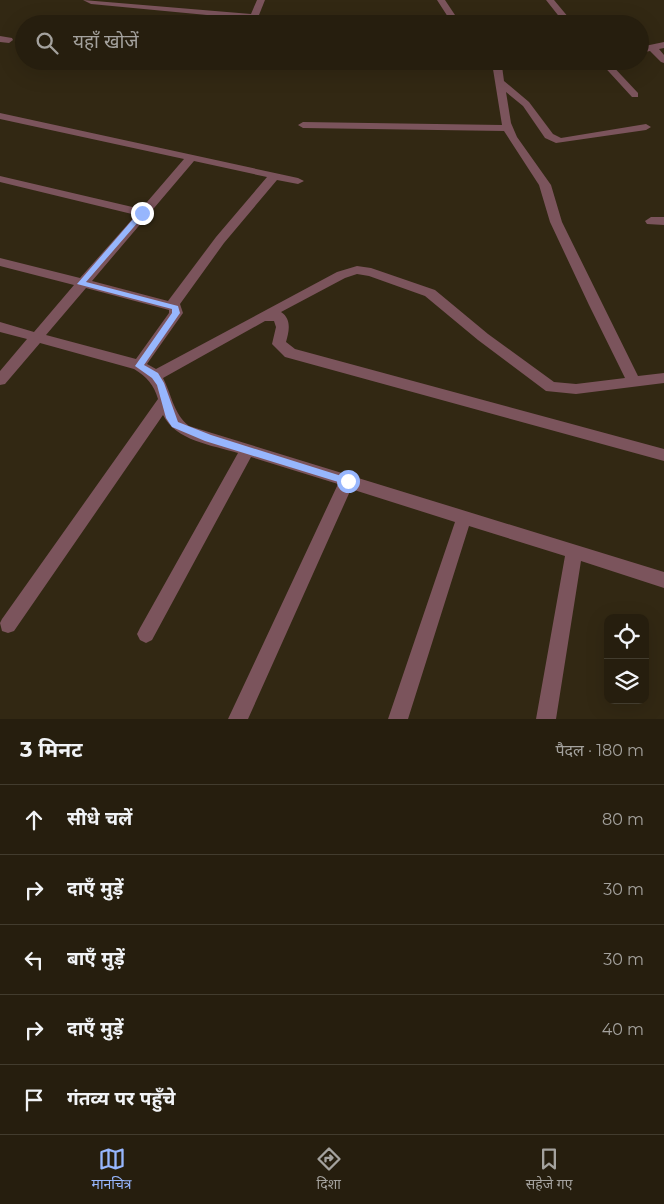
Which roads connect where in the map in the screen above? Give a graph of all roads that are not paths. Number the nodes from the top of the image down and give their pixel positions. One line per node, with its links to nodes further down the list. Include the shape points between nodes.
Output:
1 (87, 0): 6 (street)
2 (184, 0): 6 (street)
3 (261, 0): 8 (street)
4 (441, 0): 9 (street)
5 (550, 0): 10 (street)
6 (178, 11): 7 (street)
7 (216, 15)
8 (255, 15)
9 (451, 15)
10 (562, 15)
11 (664, 45): 12 (street)
12 (652, 47): 13 (street); 14 (street)
13 (649, 48)
14 (664, 60)
15 (498, 70): 17 (street)
16 (611, 70): 18 (street)
17 (501, 83): 21 (street, via 526,104 550,136 560,141); 22 (street)
18 (635, 95)
19 (0, 116): 23 (street)
20 (303, 126): 22 (street)
21 (646, 127)
22 (508, 128): 40 (street, via 545,185 556,222)
23 (191, 158): 24 (street); 27 (street)
24 (274, 176): 26 (street); 32 (street, via 220,240)
25 (0, 179): 27 (street)
26 (298, 181)
27 (142, 213): 31 (street)
28 (651, 220): 29 (street)
29 (664, 221)
30 (0, 262): 31 (street)
31 (81, 284): 32 (street); 35 (street)
32 (172, 305): 36 (street, via 176,313)
33 (263, 317): 37 (street); 40 (street, via 341,275 365,270 430,292 483,338 551,387 576,389); 43 (street, via 279,316 282,327 279,344 290,353)
34 (0, 327): 35 (street)
35 (35, 336): 36 (street); 39 (street)
36 (139, 366): 37 (street)
37 (155, 376): 41 (street)
38 (664, 378): 40 (street)
39 (0, 380)
40 (634, 381)
41 (166, 399): 42 (street, via 175,425); 48 (street)
42 (247, 450): 44 (street); 49 (street)
43 (664, 455)
44 (348, 481): 45 (street); 50 (street)
45 (464, 518): 46 (street); 51 (street)
46 (574, 552): 47 (street); 52 (street)
47 (664, 580)
48 (8, 625)
49 (146, 634)
50 (238, 719)
51 (398, 719)
52 (546, 719)

